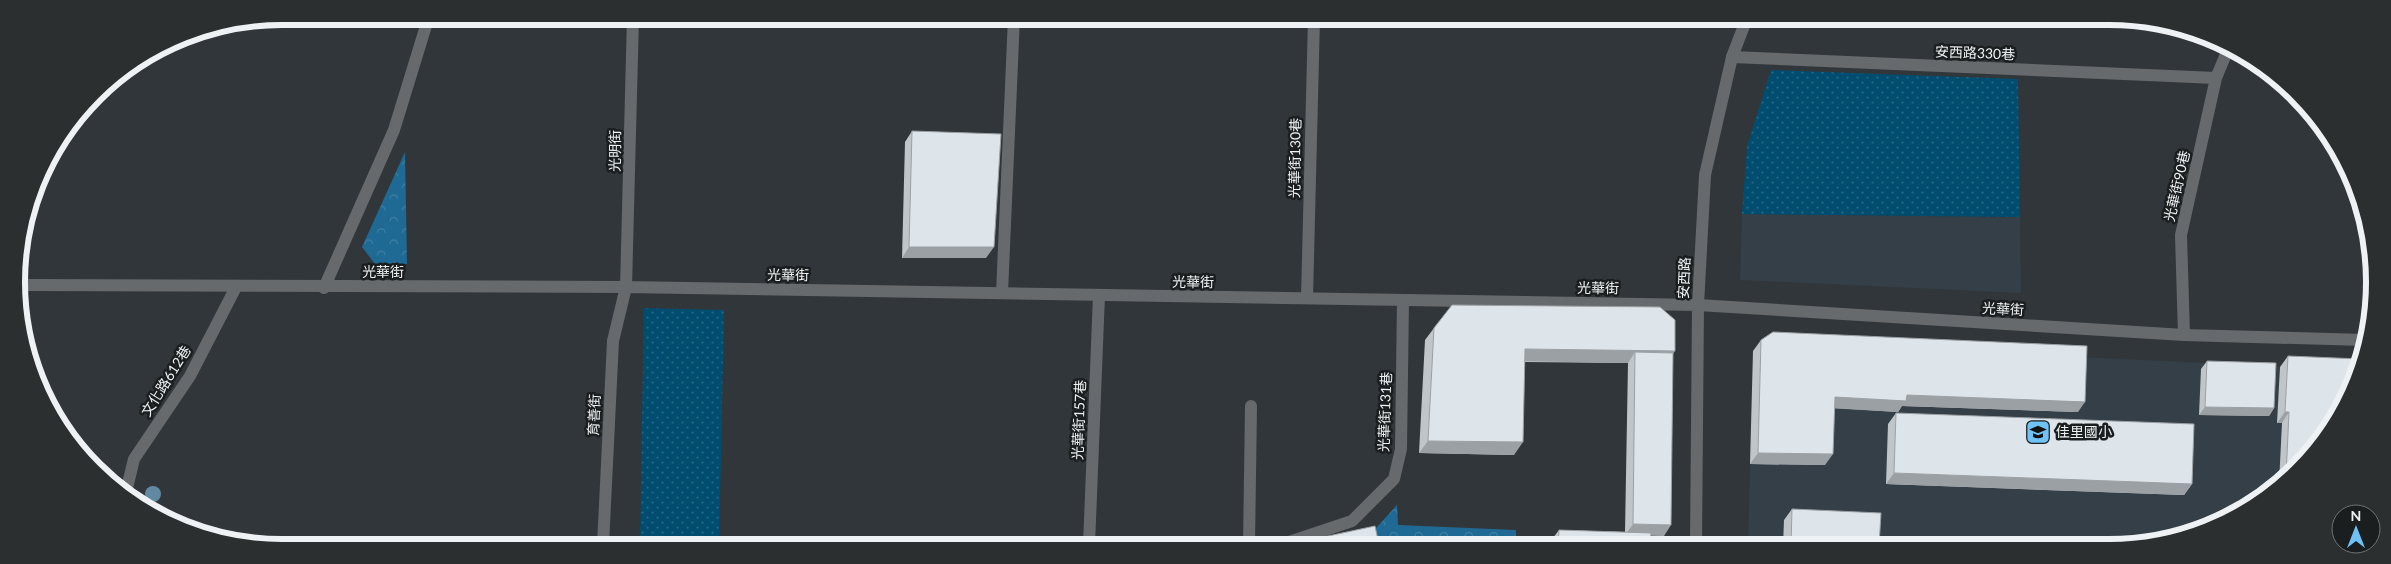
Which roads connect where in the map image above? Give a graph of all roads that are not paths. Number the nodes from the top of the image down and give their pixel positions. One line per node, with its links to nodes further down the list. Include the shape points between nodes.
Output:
1 (426, 25): 12 (street, via 394,130)
2 (633, 25): 11 (street, 光明街)
3 (1014, 25): 13 (street)
4 (1314, 25): 15 (street, 光華街130巷)
5 (1744, 25): 7 (street, 安西路)
6 (2226, 54): 8 (street, 光華街90巷)
7 (1732, 57): 8 (street, 安西路330巷); 17 (street, 安西路, via 1705,175)
8 (2216, 78): 18 (street, 光華街90巷, via 2181,235)
9 (25, 285): 10 (street, 光華街)
10 (236, 287): 12 (street, 光華街); 21 (street, 文化路612巷, via 190,376 134,460)
11 (626, 287): 12 (street, 光華街); 13 (street, 光華街); 22 (street, 育善街, via 612,341)
12 (324, 288)
13 (1002, 293): 14 (street, 光華街)
14 (1099, 295): 15 (street, 光華街); 23 (street, 光華街157巷)
15 (1306, 298): 16 (street, 光華街)
16 (1402, 300): 17 (street, 光華街); 25 (street, 光華街131巷, via 1402,449 1394,479 1352,521)
17 (1698, 305): 18 (street, 光華街); 26 (street, 安西路)
18 (2184, 335): 19 (street, 光華街)
19 (2359, 340)
20 (1252, 406): 24 (street)
21 (127, 487)
22 (603, 539)
23 (1089, 539)
24 (1250, 539)
25 (1300, 539)
26 (1696, 539)

